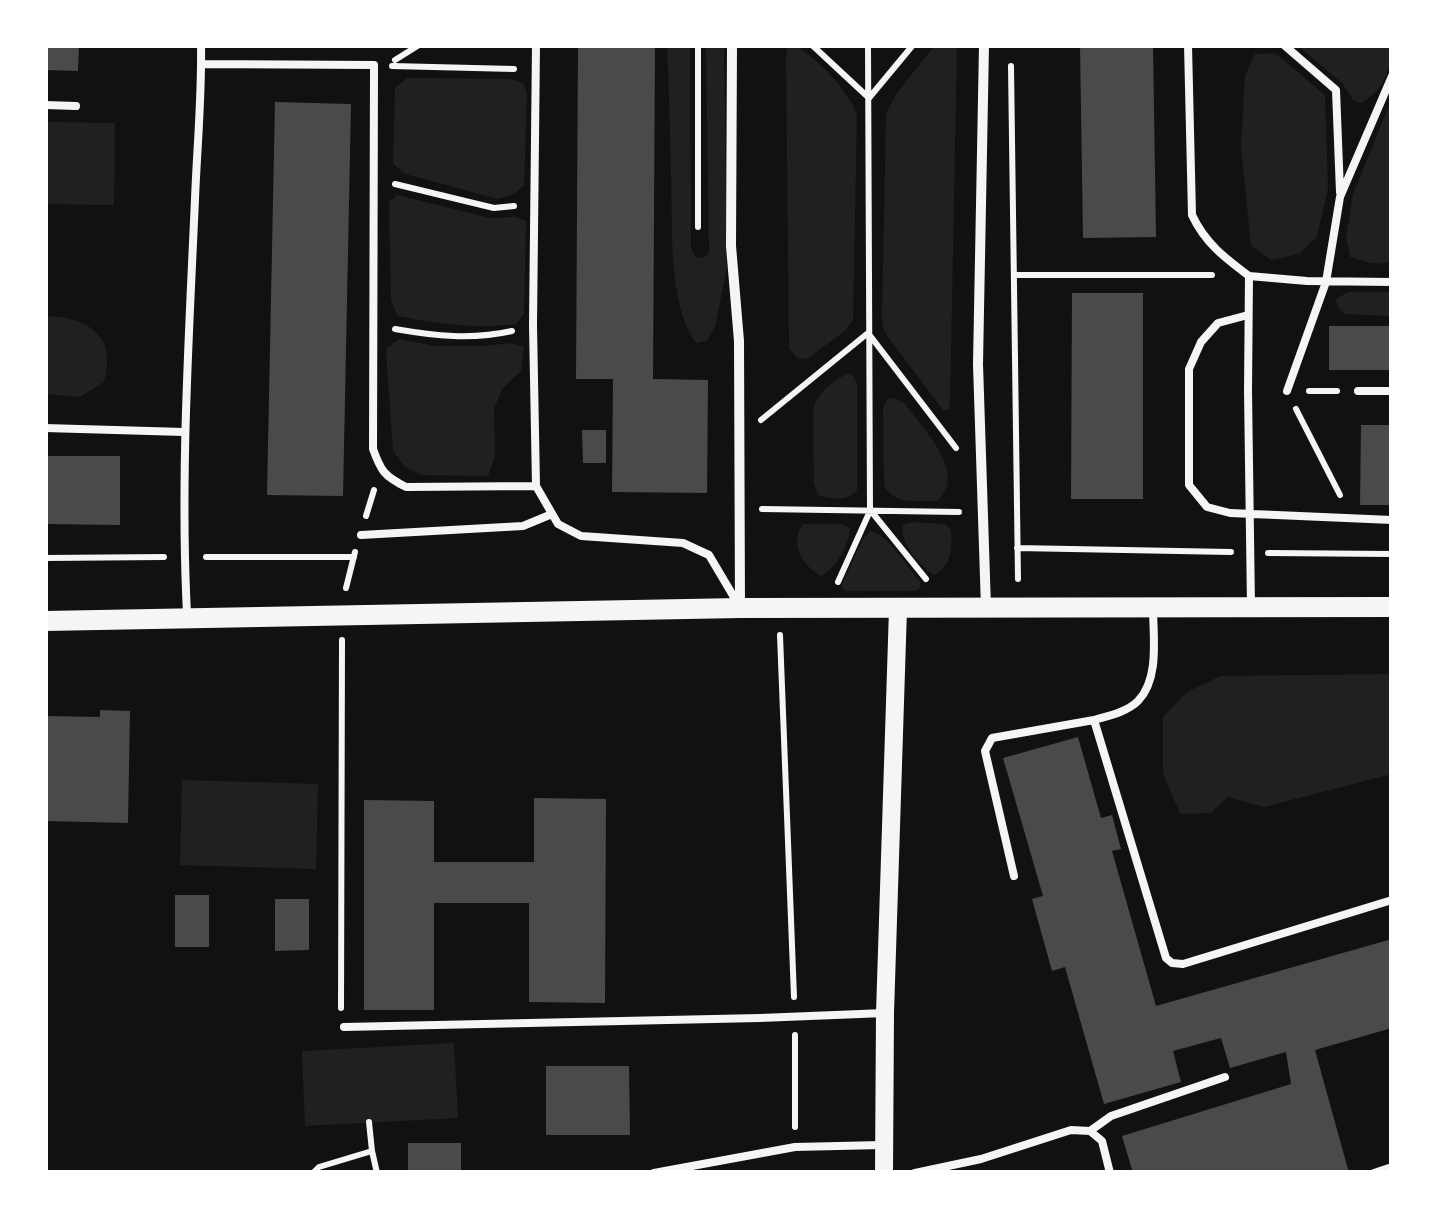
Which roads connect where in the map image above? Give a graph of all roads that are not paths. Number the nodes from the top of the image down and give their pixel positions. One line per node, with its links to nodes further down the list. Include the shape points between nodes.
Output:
1 (201, 45): 7 (lane)
2 (536, 45): 21 (lane)
3 (732, 45): 29 (street)
4 (984, 45): 30 (street, via 978,364)
5 (1188, 45): 12 (lane, via 1192,216 1214,250)
6 (1284, 45): 11 (lane, via 1336,90)
7 (201, 64): 20 (lane); 21 (lane, via 374,65 374,448 381,470 406,486)
8 (1392, 76): 11 (lane)
9 (45, 105): 10 (lane)
10 (76, 106)
11 (1340, 197): 13 (lane)
12 (1248, 276): 13 (lane); 15 (lane)
13 (1326, 282): 14 (lane); 16 (lane)
14 (1392, 282)
15 (1248, 315): 22 (lane); 22 (lane, via 1218,323 1188,369 1189,485 1208,507)
16 (1286, 391)
17 (1358, 391): 18 (lane)
18 (1392, 391)
19 (45, 428): 20 (lane)
20 (184, 432): 32 (lane)
21 (536, 486): 23 (lane)
22 (1250, 513): 24 (lane); 28 (lane)
23 (552, 514): 25 (lane, via 523,526); 29 (lane, via 581,536 682,543 709,555)
24 (1392, 520)
25 (360, 535)
26 (1153, 606): 28 (main road); 30 (main road); 34 (lane, via 1149,681 1138,700)
27 (1392, 606): 28 (main road)
28 (1251, 607)
29 (740, 608): 31 (main road); 32 (main road)
30 (986, 608): 31 (main road)
31 (898, 609): 37 (street)
32 (188, 618): 33 (main road)
33 (45, 621)
34 (1094, 720): 35 (lane, via 992,738 984,750); 36 (lane, via 1172,963)
35 (1014, 876)
36 (1392, 900)
37 (885, 1013): 38 (lane); 41 (street)
38 (344, 1026)
39 (1225, 1077): 40 (lane, via 1110,1116)
40 (1090, 1131): 45 (lane, via 1072,1130); 46 (lane, via 1102,1140)
41 (884, 1145): 43 (lane, via 795,1147); 44 (street)
42 (1392, 1167): 47 (lane)
43 (654, 1173)
44 (884, 1173)
45 (915, 1173)
46 (1110, 1173)
47 (1374, 1173)

